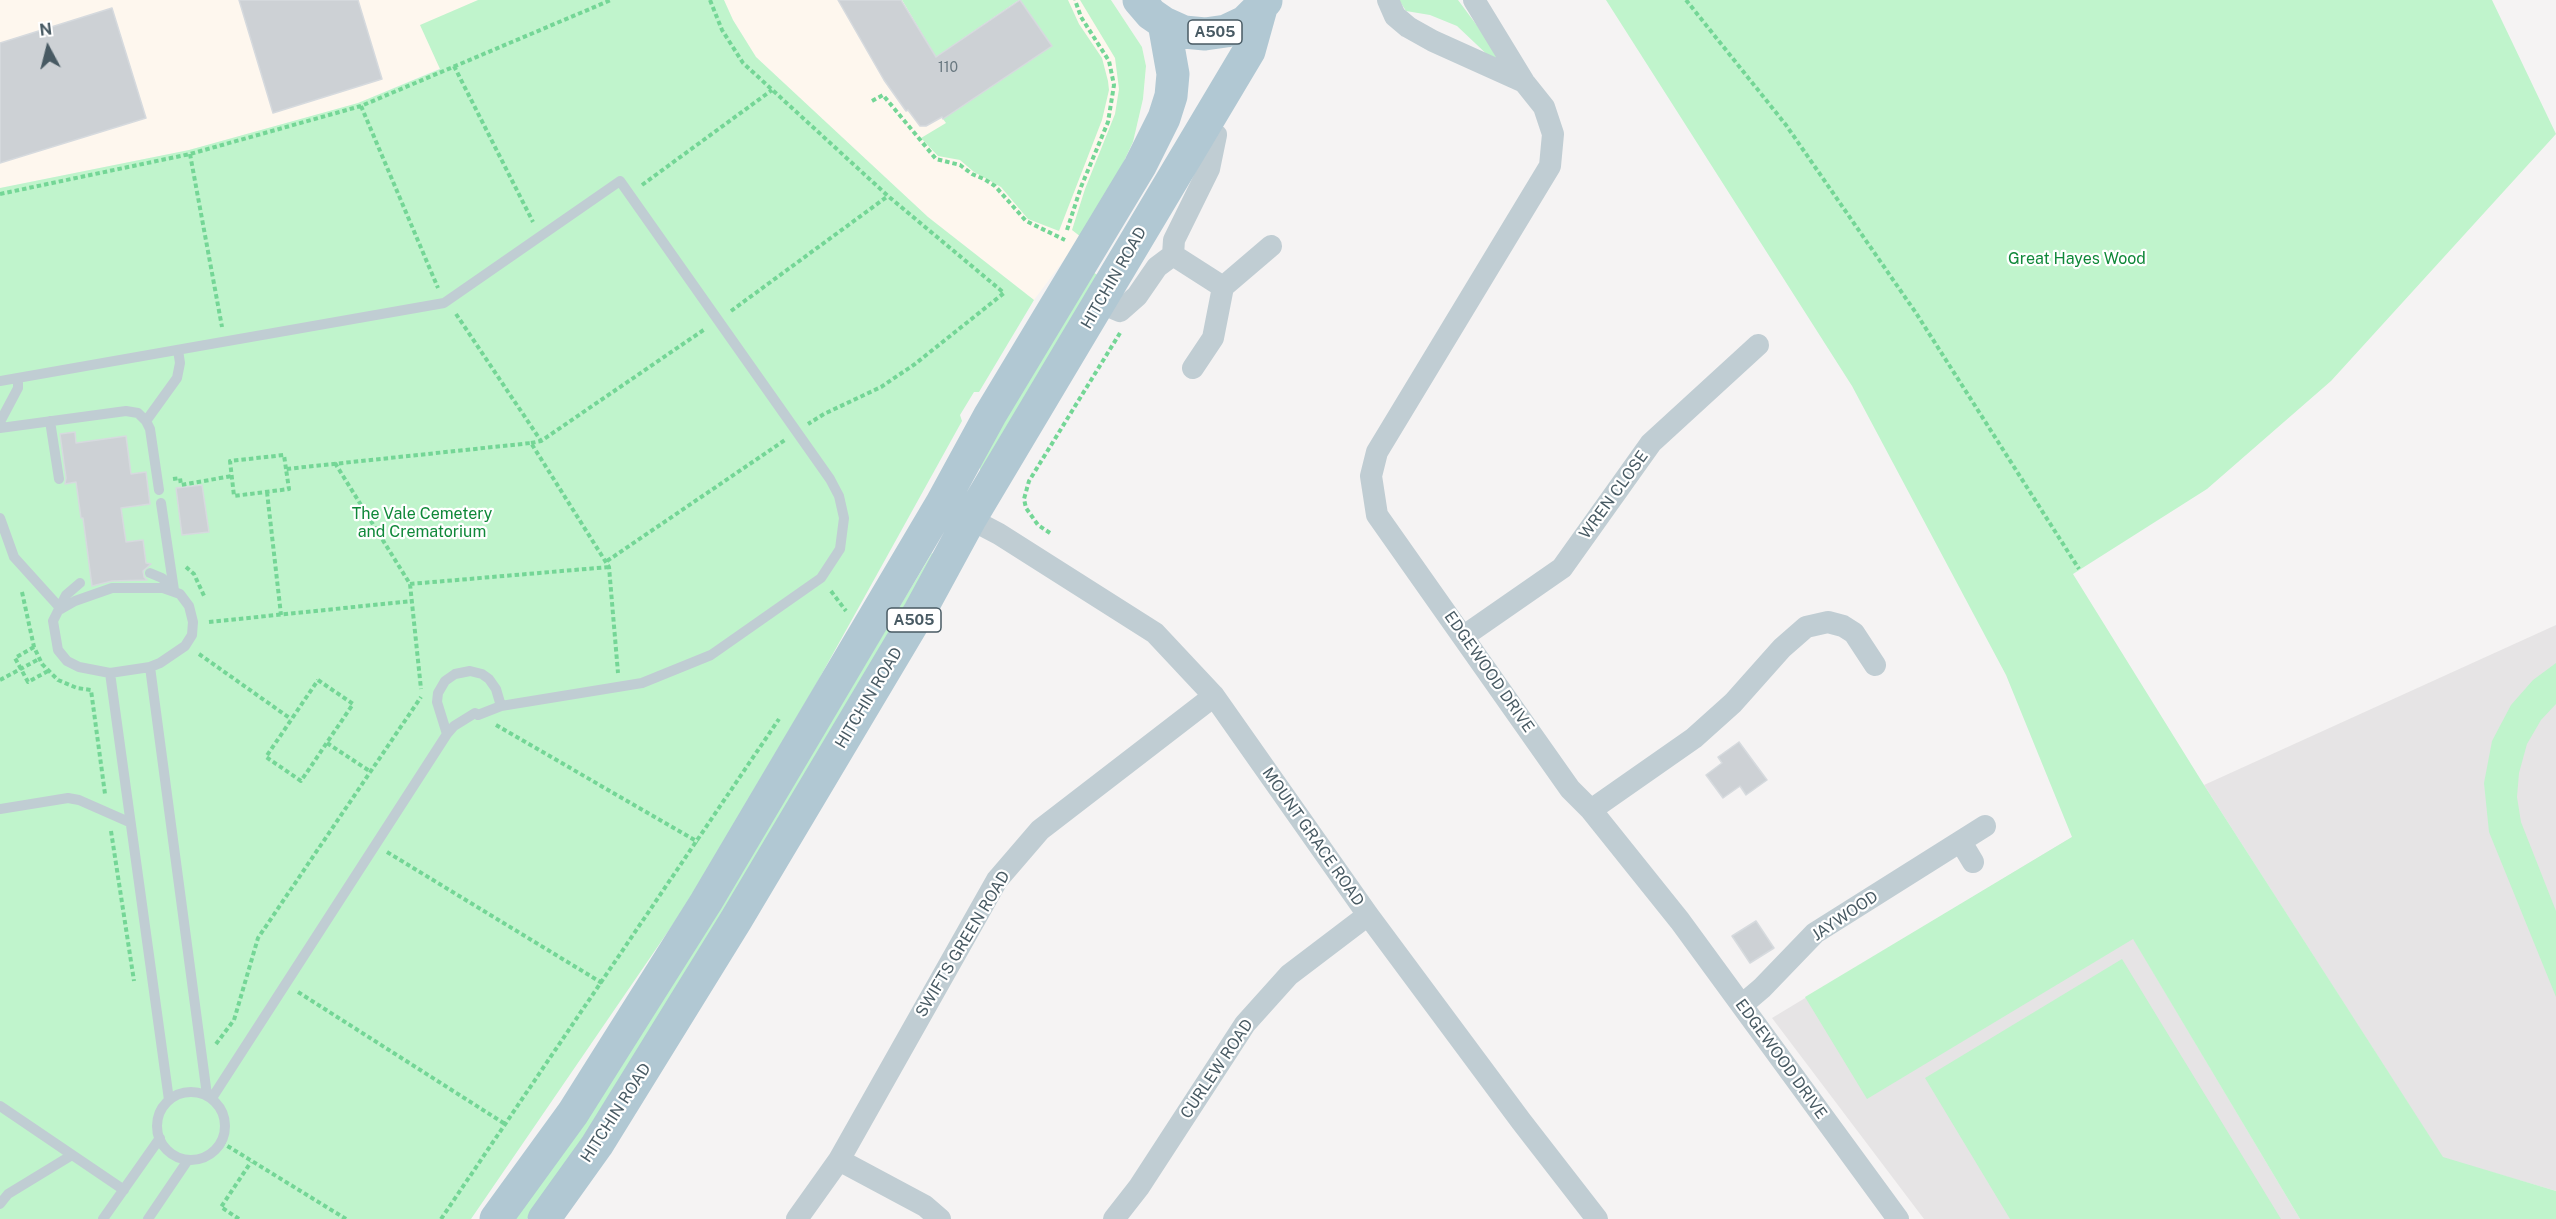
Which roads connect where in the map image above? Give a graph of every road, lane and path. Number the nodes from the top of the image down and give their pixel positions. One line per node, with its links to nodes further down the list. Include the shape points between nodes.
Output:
1 (611, 0): 10 (path)
2 (710, 0): 12 (path, via 742,63)
3 (1075, 0): 13 (path, via 1081,17 1109,61 1114,86 1107,122 1064,240 1026,221 984,179 960,165 936,159 882,95)
4 (1139, 0): 9 (main road, A505)
5 (1388, 0): 11 (street, EDGEWOOD DRIVE, via 1395,16 1408,27)
6 (1474, 0): 11 (street, EDGEWOOD DRIVE)
7 (1686, 0): 51 (path, via 1799,144 1916,314)
8 (1264, 4): 9 (main road, A505, via 1245,22 1226,31 1184,32); 15 (main road, HITCHIN ROAD / A505, via 1249,51)
9 (1164, 23): 45 (main road, A505, via 1173,74 1164,118 1140,166 990,415)
10 (454, 66): 14 (path); 19 (path)
11 (1524, 82): 62 (street, EDGEWOOD DRIVE, via 1544,107 1553,134 1550,166 1377,452 1371,476 1377,515)
12 (772, 90): 18 (path); 36 (path, via 888,196 1004,293 881,387)
13 (872, 101)
14 (361, 106): 16 (path); 23 (path)
15 (1205, 128): 21 (street, via 1216,135 1209,169 1174,240); 24 (main road, HITCHIN ROAD / A505)
16 (190, 154): 17 (path); 26 (path)
17 (0, 194)
18 (629, 195): 19 (lane, via 620,181); 36 (lane)
19 (540, 236): 23 (lane)
20 (1271, 246): 22 (street)
21 (1173, 255): 22 (street); 24 (street, via 1156,267 1137,296 1120,311)
22 (1223, 287): 29 (street, via 1213,338)
23 (446, 302): 26 (lane); 37 (path)
24 (1101, 303): 47 (main road, HITCHIN ROAD / A505)
25 (1125, 327): 48 (path, via 1029,481 1026,508 1038,525)
26 (225, 342): 28 (lane)
27 (1758, 345): 62 (street, WREN CLOSE, via 1651,443 1562,568)
28 (178, 351): 30 (lane); 32 (lane, via 177,378)
29 (1193, 368)
30 (18, 378): 31 (lane); 33 (lane, via 18,388)
31 (0, 381)
32 (147, 421): 34 (lane, via 138,413 126,411); 42 (lane)
33 (0, 422)
34 (50, 422): 35 (lane); 41 (lane)
35 (0, 428)
36 (796, 432): 49 (path); 53 (lane, via 830,479 844,518 840,549)
37 (541, 441)
38 (335, 463): 39 (path); 49 (path, via 531,443); 55 (path)
39 (286, 469): 40 (path, via 285,455 230,461); 43 (path, via 289,489)
40 (232, 476): 42 (path, via 182,484 180,478); 43 (path, via 234,496)
41 (58, 479)
42 (158, 486)
43 (267, 492): 59 (path)
44 (161, 503): 56 (lane)
45 (942, 503): 47 (street, MOUNT GRACE ROAD); 112 (main road, A505, via 706,902 573,1113)
46 (0, 518): 58 (lane, via 14,556)
47 (970, 519): 73 (street, MOUNT GRACE ROAD, via 1155,633); 113 (main road, HITCHIN ROAD / A505, via 920,611 736,920 597,1145)
48 (1050, 533)
49 (607, 561): 50 (path)
50 (609, 567): 55 (path); 72 (path)
51 (2079, 569)
52 (150, 573): 56 (lane)
53 (821, 579): 60 (path); 72 (lane, via 711,655 642,683)
54 (80, 583): 58 (lane, via 66,595)
55 (410, 584): 57 (path)
56 (174, 590): 58 (lane, via 144,586 112,588); 67 (lane, via 189,606 192,635 185,646)
57 (412, 601): 59 (path); 80 (path, via 422,695)
58 (61, 609): 70 (lane, via 53,621 58,650 79,667)
59 (281, 615): 61 (path)
60 (849, 615)
61 (209, 622)
62 (1464, 636): 82 (street, EDGEWOOD DRIVE, via 1570,789)
63 (34, 647): 68 (path, via 15,658)
64 (199, 654): 77 (path)
65 (39, 659): 68 (path)
66 (1875, 665): 82 (street, via 1854,633 1843,626 1828,622 1806,627 1694,738)
67 (150, 667): 70 (lane); 93 (lane)
68 (21, 668): 69 (path, via 28,682); 71 (path)
69 (48, 671)
70 (110, 673): 83 (lane)
71 (0, 680)
72 (619, 688): 74 (lane)
73 (1215, 696): 89 (street, MOUNT GRACE ROAD); 102 (street, SWIFTS GREEN ROAD, via 1040,830 997,880)
74 (501, 706): 76 (lane); 78 (lane, via 489,679 470,671 455,674 438,693)
75 (783, 713): 85 (path)
76 (478, 715): 78 (lane, via 465,718); 85 (path)
77 (291, 719): 79 (path, via 266,757 302,781); 79 (path, via 318,680 327,686 353,704)
78 (447, 734): 87 (lane)
79 (327, 743): 80 (path)
80 (371, 772): 93 (path, via 258,938 234,1020)
81 (0, 809): 83 (lane, via 68,798)
82 (1591, 810): 92 (street, EDGEWOOD DRIVE)
83 (129, 822): 95 (lane)
84 (1985, 826): 86 (street, JAYWOOD)
85 (698, 842): 90 (path)
86 (1961, 842): 88 (street); 92 (street, JAYWOOD, via 1815,933)
87 (375, 845): 90 (path); 91 (lane)
88 (1973, 862)
89 (1368, 915): 116 (street, CURLEW ROAD, via 1289,975 1245,1024); 117 (street, MOUNT GRACE ROAD)
90 (602, 983): 97 (path)
91 (285, 984): 94 (lane); 97 (path)
92 (1742, 1005): 118 (street, EDGEWOOD DRIVE)
93 (203, 1061): 94 (lane)
94 (209, 1097): 95 (lane, via 188,1092); 99 (lane, via 219,1105 226,1123)
95 (169, 1100): 98 (lane, via 158,1117)
96 (0, 1106): 100 (lane)
97 (505, 1124): 111 (path)
98 (160, 1138): 101 (lane, via 173,1154); 104 (lane)
99 (221, 1142): 101 (lane, via 207,1156); 103 (path)
100 (72, 1155): 104 (lane); 105 (lane)
101 (189, 1160): 108 (lane)
102 (839, 1160): 114 (street, SWIFTS GREEN ROAD); 115 (street, via 925,1206)
103 (251, 1162): 109 (path, via 221,1207); 110 (path)
104 (124, 1190): 107 (lane)
105 (4, 1191): 106 (lane)
106 (0, 1204)
107 (103, 1219)
108 (148, 1219)
109 (239, 1219)
110 (346, 1219)
111 (441, 1219)
112 (496, 1219)
113 (543, 1219)
114 (797, 1219)
115 (940, 1219)
116 (1114, 1219)
117 (1597, 1219)
118 (1898, 1219)

